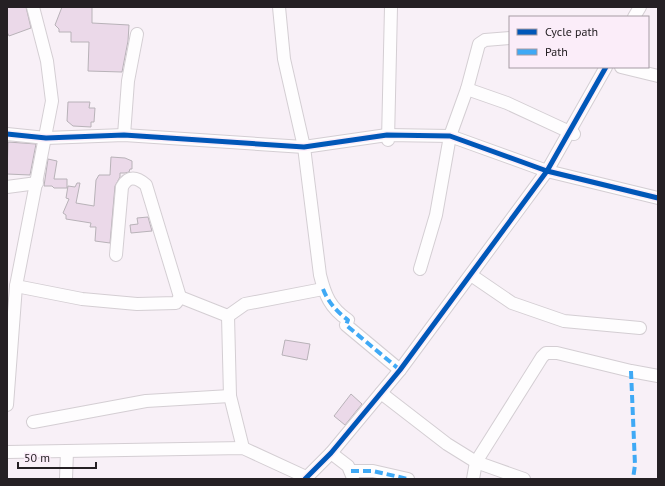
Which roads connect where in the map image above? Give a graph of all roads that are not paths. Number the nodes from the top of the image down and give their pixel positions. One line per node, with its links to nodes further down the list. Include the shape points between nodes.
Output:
1 (33, 7): 16 (street, via 47,61 52,101)
2 (279, 7): 18 (street, via 284,59)
3 (391, 7): 17 (street)
4 (640, 7): 5 (street)
5 (635, 16)
6 (137, 34): 14 (street, via 128,81)
7 (509, 38): 11 (street, via 485,40 479,44)
8 (605, 68): 12 (street)
9 (625, 68): 10 (street)
10 (658, 76)
11 (466, 89): 12 (street, via 507,103); 15 (street)
12 (572, 133): 19 (street)
13 (7, 134): 16 (street)
14 (124, 135): 16 (street); 18 (street)
15 (450, 136): 17 (street); 19 (street); 24 (street, via 436,215)
16 (46, 138): 20 (street)
17 (388, 138): 18 (street)
18 (304, 147): 27 (street)
19 (547, 171): 22 (street); 25 (street)
20 (37, 183): 21 (street); 26 (street)
21 (7, 187)
22 (658, 198)
23 (116, 255): 28 (street, via 122,187 125,180 130,178 140,180 146,185)
24 (420, 269)
25 (471, 275): 30 (street, via 512,303 564,321); 32 (street)
26 (16, 286): 28 (street, via 82,299 137,304 176,303); 31 (street)
27 (323, 289): 29 (street, via 245,304); 32 (street, via 327,299 348,320 346,325)
28 (180, 297): 29 (street)
29 (228, 316): 35 (street)
30 (640, 328)
31 (10, 332): 36 (street)
32 (400, 370): 34 (street)
33 (658, 376): 42 (street, via 557,353 546,353)
34 (381, 393): 41 (street); 42 (street)
35 (230, 396): 37 (street, via 146,401); 38 (street)
36 (7, 406)
37 (33, 422)
38 (243, 448): 39 (street); 44 (street)
39 (67, 451): 40 (street); 45 (street)
40 (7, 452)
41 (331, 453): 43 (street, via 348,466); 44 (street)
42 (476, 462): 47 (street); 48 (street)
43 (352, 475): 46 (street, via 373,471)
44 (306, 478)
45 (66, 479)
46 (408, 479)
47 (473, 479)
48 (524, 479)

